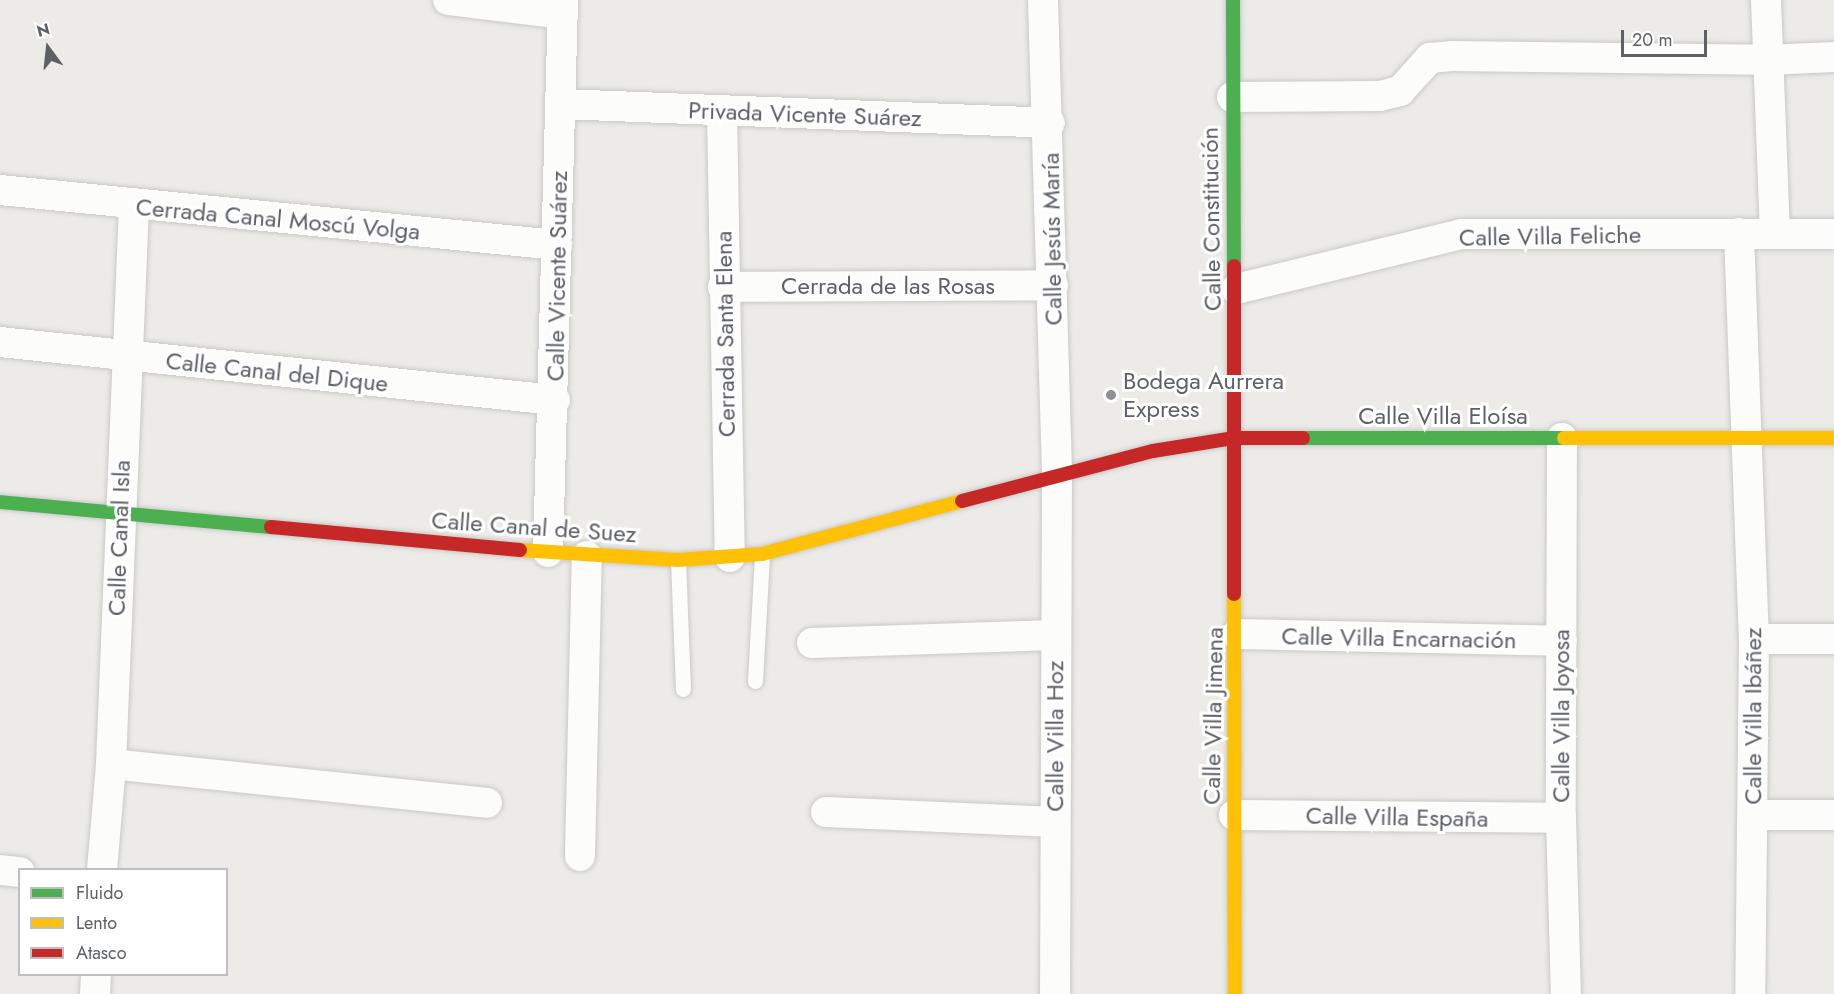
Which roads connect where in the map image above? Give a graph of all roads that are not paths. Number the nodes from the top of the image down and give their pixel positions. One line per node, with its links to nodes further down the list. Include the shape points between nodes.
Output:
1 (448, 0): 5 (street)
2 (1043, 0): 11 (street, Calle Jesús María)
3 (1233, 0): 8 (street, Calle Constitución)
4 (1766, 0): 7 (street)
5 (563, 7): 9 (street, Calle Vicente Suárez)
6 (1834, 57): 7 (street)
7 (1767, 60): 8 (street, via 1451,56 1430,58 1400,91 1380,96); 15 (street)
8 (1232, 97): 20 (street, Calle Constitución)
9 (560, 104): 10 (street, Privada Vicente Suárez); 17 (street, Calle Vicente Suárez)
10 (722, 110): 11 (street, Privada Vicente Suárez); 19 (street, Cerrada Santa Elena)
11 (1050, 123): 18 (street, Calle Jesús María)
12 (0, 190): 13 (street, Cerrada Canal Moscú Volga)
13 (134, 206): 17 (street, Cerrada Canal Moscú Volga); 22 (street, Calle Canal Isla)
14 (1739, 233): 15 (street, Calle Villa Feliche); 20 (street, Calle Villa Feliche, via 1461,234); 26 (street, Calle Villa Ibáñez)
15 (1775, 233): 16 (street, Calle Villa Feliche)
16 (1834, 234)
17 (557, 245): 23 (street, Calle Vicente Suárez)
18 (1053, 285): 19 (street, Cerrada de las Rosas); 28 (street, Calle Jesús María)
19 (723, 287): 34 (street, Cerrada Santa Elena)
20 (1236, 289): 24 (street, Calle Constitución)
21 (0, 342): 22 (street, Calle Canal del Dique)
22 (126, 356): 23 (street, Calle Canal del Dique); 30 (street, Calle Canal Isla)
23 (555, 400): 31 (street, Calle Vicente Suárez)
24 (1233, 438): 25 (street, Calle Villa Eloísa); 28 (street, Calle Villa Eloísa, via 1153,451); 37 (street, Calle Villa Jimena)
25 (1562, 438): 26 (street, Calle Villa Eloísa); 40 (street, Calle Villa Joyosa)
26 (1744, 438): 27 (street, Calle Villa Eloísa); 38 (street, Calle Villa Ibáñez)
27 (1834, 438)
28 (1057, 478): 32 (street, Calle Canal de Suez); 36 (street, Calle Villa Hoz)
29 (0, 502): 30 (street, Calle Canal de Suez)
30 (119, 514): 31 (street, Calle Canal de Suez); 44 (street, Calle Canal Isla)
31 (548, 552): 33 (street, Calle Canal de Suez)
32 (762, 554): 34 (street, Calle Canal de Suez); 42 (lane)
33 (587, 556): 35 (street, Calle Canal de Suez); 52 (street)
34 (730, 557): 35 (street, Calle Canal de Suez)
35 (678, 560): 43 (lane)
36 (1055, 634): 41 (street); 51 (street, Calle Villa Hoz)
37 (1237, 634): 40 (street, Calle Villa Encarnación); 47 (street, Calle Villa Jimena)
38 (1754, 639): 39 (street); 48 (street, Calle Villa Ibáñez)
39 (1834, 639)
40 (1562, 641): 50 (street, Calle Villa Joyosa)
41 (812, 643)
42 (755, 681)
43 (683, 689)
44 (111, 764): 45 (street); 53 (street, Calle Canal Isla)
45 (488, 803)
46 (826, 812): 51 (street)
47 (1234, 815): 50 (street, Calle Villa España); 59 (street, Calle Villa Jimena)
48 (1754, 815): 49 (street); 61 (street, Calle Villa Ibáñez)
49 (1834, 815)
50 (1561, 819): 60 (street, Calle Villa Joyosa)
51 (1055, 822): 58 (street, Calle Villa Hoz)
52 (580, 856)
53 (102, 868)
54 (0, 870): 55 (street)
55 (18, 872)
56 (96, 976): 57 (street)
57 (95, 994)
58 (1055, 994)
59 (1235, 994)
60 (1566, 994)
61 (1750, 994)

